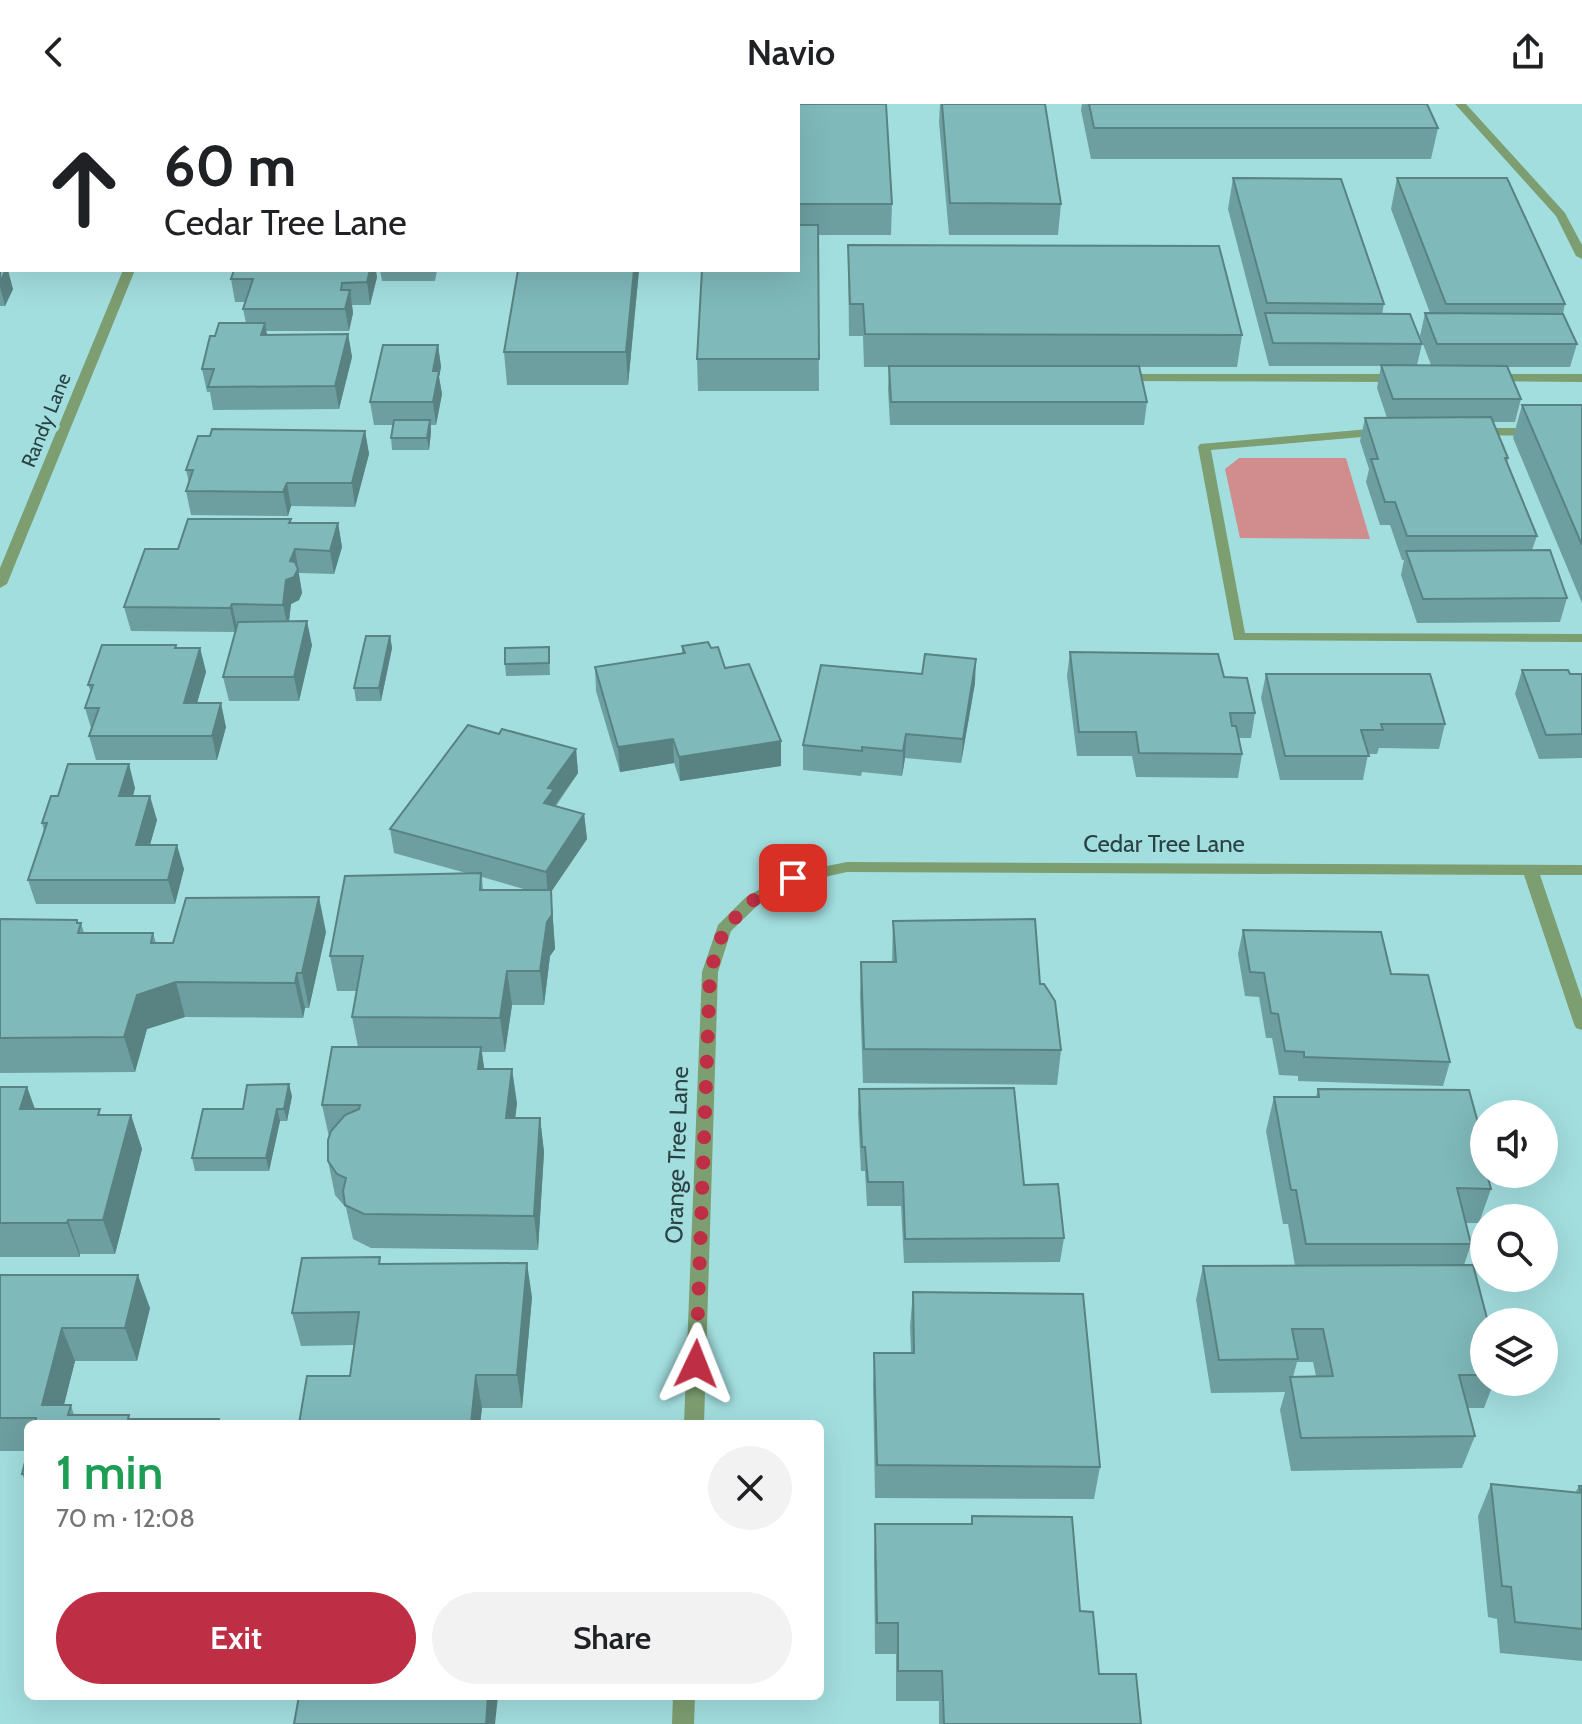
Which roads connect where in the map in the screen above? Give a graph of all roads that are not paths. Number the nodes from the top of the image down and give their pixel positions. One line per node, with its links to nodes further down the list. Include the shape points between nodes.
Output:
1 (1460, 104): 2 (street, via 1561,215)
2 (1582, 256)
3 (128, 272): 11 (street, Randy Lane)
4 (1109, 378): 5 (street)
5 (1408, 378)
6 (1472, 378): 7 (street)
7 (1582, 378)
8 (1400, 432): 12 (street, via 1204,447 1239,637)
9 (1461, 432): 10 (street)
10 (1552, 432)
11 (0, 584)
12 (1582, 638)
13 (1530, 870): 14 (street, Cedar Tree Lane); 15 (street, Cedar Tree Lane, via 847,867 793,878); 16 (street)
14 (1582, 870)
15 (752, 901): 17 (street, Orange Tree Lane, via 724,929 710,972)
16 (1582, 1024)
17 (694, 1420)
18 (684, 1700): 19 (street)
19 (683, 1724)

